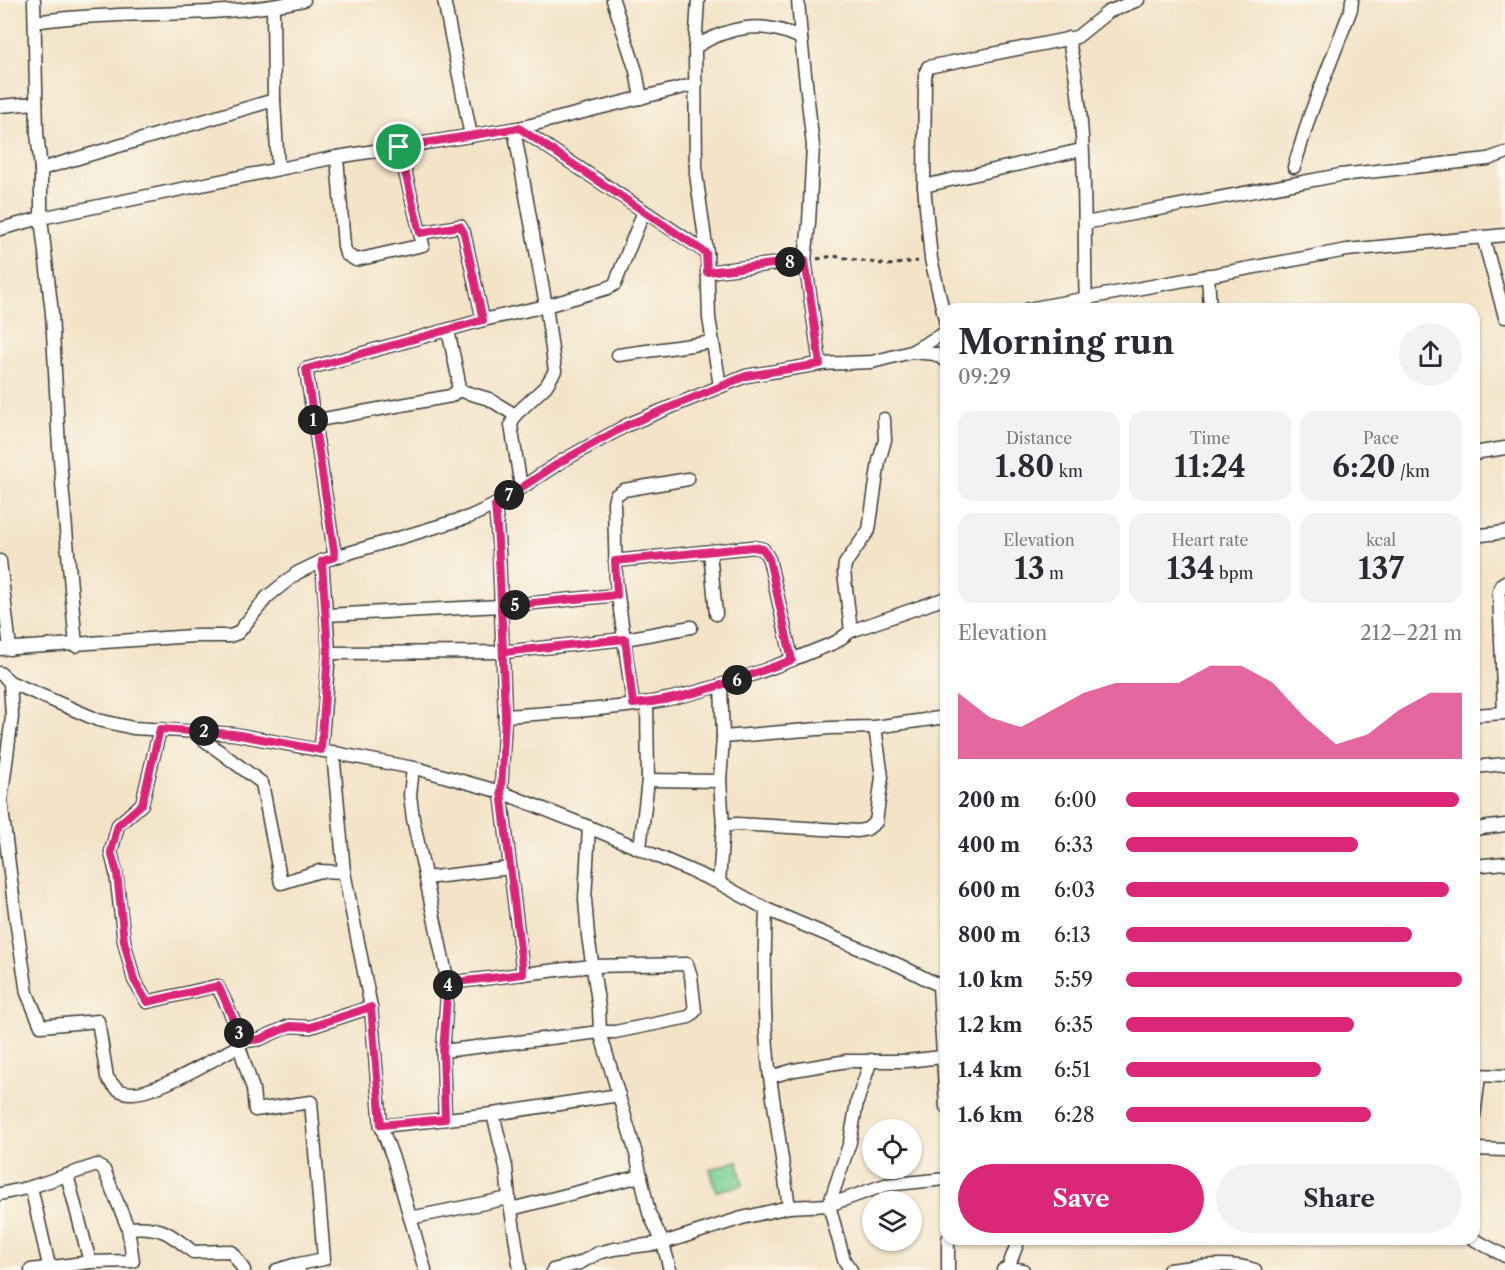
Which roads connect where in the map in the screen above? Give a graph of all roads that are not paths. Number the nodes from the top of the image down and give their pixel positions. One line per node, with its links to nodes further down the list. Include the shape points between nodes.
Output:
1 (33, 0): 11 (street)
2 (304, 0): 10 (street)
3 (444, 0): 21 (street)
4 (613, 0): 16 (street)
5 (698, 0): 14 (street)
6 (798, 0): 12 (street)
7 (1138, 0): 9 (street)
8 (1352, 0): 26 (street)
9 (1120, 2): 13 (street, via 1077,37)
10 (273, 7): 11 (street, via 82,16); 17 (street)
11 (35, 22): 18 (street)
12 (801, 38): 14 (street, via 770,28 744,27 713,36); 38 (street, via 813,146)
13 (1068, 38): 23 (street, via 1076,72); 29 (street, via 928,67)
14 (695, 47): 15 (street)
15 (696, 84): 16 (street); 37 (street, via 696,174)
16 (641, 98): 20 (street)
17 (274, 100): 27 (street); 28 (street)
18 (36, 103): 19 (street); 27 (street)
19 (0, 106)
20 (516, 129): 21 (street); 30 (street); 44 (street)
21 (471, 136): 22 (street)
22 (399, 147): 25 (street); 34 (street)
23 (1082, 150): 29 (street); 32 (street)
24 (1505, 153): 32 (street, via 1488,159 1340,175)
25 (337, 157): 28 (street); 34 (street, via 346,254 356,260 423,245)
26 (1294, 167)
27 (41, 169): 31 (street)
28 (278, 169): 31 (street)
29 (924, 186): 41 (street, via 931,260)
30 (644, 211): 37 (street); 44 (street, via 615,284)
31 (41, 218): 33 (street); 80 (street, via 52,313)
32 (1084, 223): 42 (street)
33 (0, 229)
34 (420, 233): 46 (street, via 460,226)
35 (1505, 235): 36 (street)
36 (1483, 237): 40 (street, via 1347,249); 45 (street)
37 (706, 253): 39 (street)
38 (805, 260): 39 (street); 53 (street)
39 (707, 272): 49 (street)
40 (1208, 275): 42 (street); 43 (street)
41 (941, 303)
42 (1085, 303)
43 (1210, 303)
44 (546, 306): 46 (street); 56 (street, via 555,371 546,386)
45 (1505, 317)
46 (483, 320): 47 (street)
47 (448, 330): 55 (street); 58 (street, via 306,369)
48 (940, 335): 50 (street)
49 (713, 342): 51 (street); 54 (street)
50 (910, 352): 52 (street); 53 (street, via 872,362)
51 (618, 355)
52 (940, 357)
53 (820, 364): 54 (street, via 746,376)
54 (720, 386): 62 (street, via 627,425)
55 (458, 390): 56 (street, via 489,399); 58 (street, via 451,396)
56 (514, 415): 62 (street, via 511,425)
57 (884, 419): 78 (street, via 885,440 869,530 845,564)
58 (314, 421): 67 (street)
59 (1505, 448): 60 (street)
60 (1480, 452)
61 (688, 479): 70 (street, via 624,490 616,495)
62 (520, 487): 63 (street)
63 (495, 505): 67 (street, via 469,517); 74 (street)
64 (1505, 531): 65 (street)
65 (1480, 535)
66 (710, 552): 70 (street); 75 (street); 84 (street, via 763,549 769,559)
67 (335, 557): 69 (street)
68 (0, 561): 81 (street)
69 (322, 561): 76 (street); 80 (street, via 297,573 267,597 238,633 230,636)
70 (615, 561): 72 (street)
71 (1505, 582): 90 (street, via 1499,592)
72 (617, 595): 74 (street); 79 (street)
73 (940, 600): 78 (street)
74 (501, 606): 76 (street); 82 (street)
75 (716, 614)
76 (326, 615): 83 (street)
77 (691, 627): 79 (street)
78 (851, 631): 84 (street, via 836,642)
79 (625, 639): 82 (street); 89 (street)
80 (76, 646): 81 (street)
81 (5, 649)
82 (503, 652): 83 (street); 92 (street)
83 (328, 653): 98 (street)
84 (792, 660): 87 (street)
85 (0, 673): 86 (street)
86 (10, 682): 95 (street, via 98,720); 105 (street, via 12,717)
87 (721, 686): 88 (street); 97 (street)
88 (647, 703): 89 (street); 102 (street)
89 (633, 704): 92 (street)
90 (1504, 713): 91 (street)
91 (1480, 715)
92 (505, 716): 104 (street)
93 (940, 718): 94 (street)
94 (875, 727): 97 (street); 107 (street, via 882,777 876,822 867,829)
95 (160, 729): 96 (street); 122 (street, via 142,804 118,825 111,852 124,941 134,980 147,1002 218,986 244,1041 260,1039 290,1026 310,1027)
96 (191, 730): 98 (street); 114 (street, via 262,783 281,883 320,871)
97 (723, 736): 103 (street)
98 (327, 751): 101 (street); 114 (street)
99 (1505, 764): 100 (street)
100 (1480, 766)
101 (413, 768): 104 (street); 115 (street, via 410,795)
102 (648, 780): 103 (street); 110 (street)
103 (720, 781): 107 (street)
104 (501, 792): 108 (street); 113 (street)
105 (0, 801): 154 (street, via 27,993 41,1026 98,1021 107,1077 121,1092 134,1093 164,1084 238,1046 253,1089 255,1110 311,1102 324,1259)
106 (1505, 825): 109 (street)
107 (723, 826): 116 (street)
108 (590, 827): 110 (street); 118 (street, via 585,899)
109 (1480, 828)
110 (640, 848): 116 (street)
111 (1505, 863): 112 (street)
112 (1480, 865)
113 (510, 868): 115 (street); 119 (street)
114 (344, 872): 122 (street)
115 (426, 878): 120 (street)
116 (719, 883): 117 (street)
117 (766, 909): 121 (street); 129 (street, via 765,1041)
118 (592, 966): 119 (street); 123 (street); 123 (street, via 687,964 691,976 695,1011 689,1017)
119 (523, 974): 120 (street)
120 (448, 983): 124 (street)
121 (940, 986)
122 (371, 1007): 133 (street)
123 (600, 1032): 124 (street); 130 (street)
124 (443, 1052): 132 (street)
125 (940, 1057): 126 (street)
126 (871, 1060): 129 (street); 142 (street)
127 (1480, 1075): 128 (street)
128 (1505, 1076)
129 (770, 1077): 143 (street)
130 (619, 1095): 131 (street); 137 (street)
131 (494, 1114): 132 (street); 141 (street)
132 (445, 1119): 133 (street)
133 (381, 1125): 144 (street)
134 (1480, 1149): 135 (street)
135 (1505, 1150)
136 (67, 1175): 139 (street); 145 (street, via 91,1166 101,1167); 151 (street)
137 (641, 1176): 141 (street); 146 (street, via 649,1213)
138 (940, 1180): 142 (street, via 885,1185)
139 (31, 1187): 140 (street); 155 (street)
140 (0, 1194)
141 (510, 1203): 144 (street); 161 (street)
142 (829, 1205): 143 (street); 164 (street, via 844,1260)
143 (789, 1207): 146 (street)
144 (410, 1218): 160 (street)
145 (128, 1228): 152 (street); 158 (street, via 155,1228 169,1233 193,1252 232,1252)
146 (663, 1243): 153 (street, via 598,1253); 163 (street)
147 (1480, 1243): 150 (street)
148 (948, 1245): 165 (street)
149 (1016, 1245): 156 (street)
150 (1505, 1256)
151 (90, 1263): 152 (street); 155 (street)
152 (135, 1265)
153 (581, 1267): 162 (street)
154 (296, 1268): 159 (street)
155 (50, 1269): 157 (street)
156 (1005, 1269): 166 (street)
157 (31, 1270)
158 (244, 1270)
159 (277, 1270)
160 (425, 1270)
161 (520, 1270)
162 (553, 1270)
163 (670, 1270)
164 (851, 1270)
165 (948, 1270)
166 (1023, 1270)
167 (1169, 1270): 168 (street, via 1244,1266)
168 (1255, 1270)

